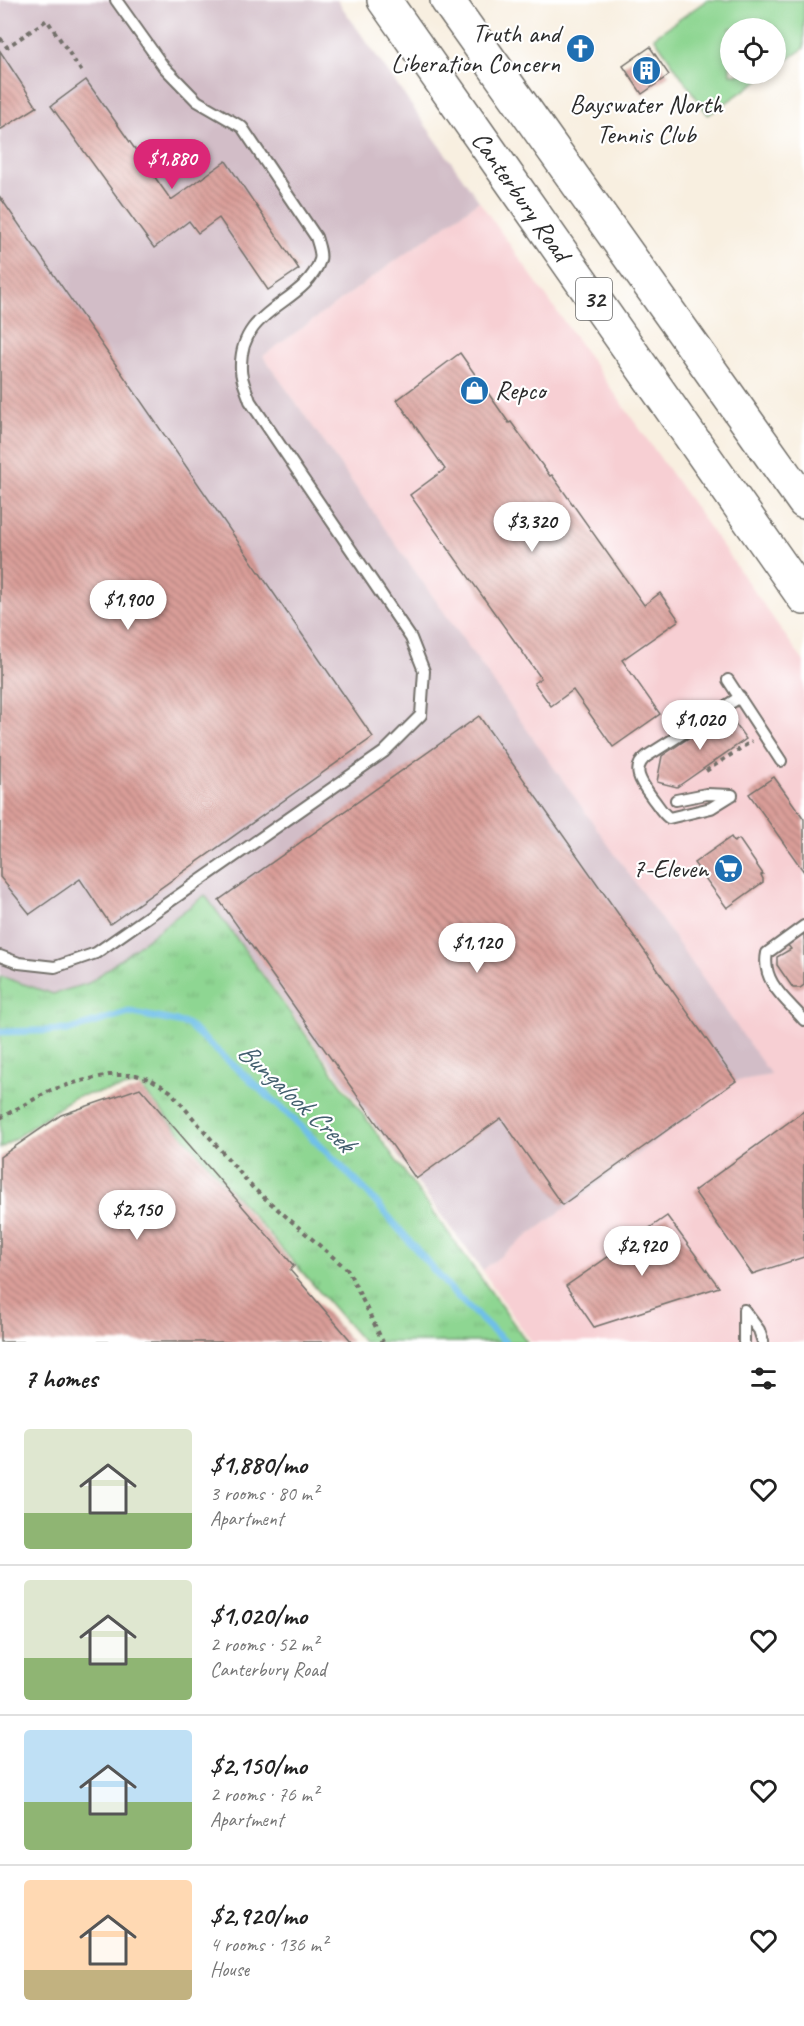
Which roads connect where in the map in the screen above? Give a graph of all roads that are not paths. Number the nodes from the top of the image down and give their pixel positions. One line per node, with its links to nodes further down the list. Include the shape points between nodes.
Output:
1 (117, 0): 11 (lane, via 163,66 197,101 242,127 316,237 321,258 311,277 254,325 242,349 241,372 250,401 411,638 424,671 421,715 384,752 96,954 55,967)
2 (384, 0): 5 (main road, Canterbury Road / 32)
3 (447, 0): 4 (main road, Canterbury Road / 32)
4 (804, 502)
5 (804, 598)
6 (728, 680): 7 (lane)
7 (740, 697): 8 (lane); 9 (lane, via 639,764 640,781 666,816 705,810 732,795 706,794)
8 (781, 761)
9 (676, 800)
10 (804, 926): 12 (lane, via 766,953 764,965 770,981)
11 (0, 956)
12 (804, 1020)
13 (744, 1342): 14 (lane, via 744,1310)
14 (764, 1342)

